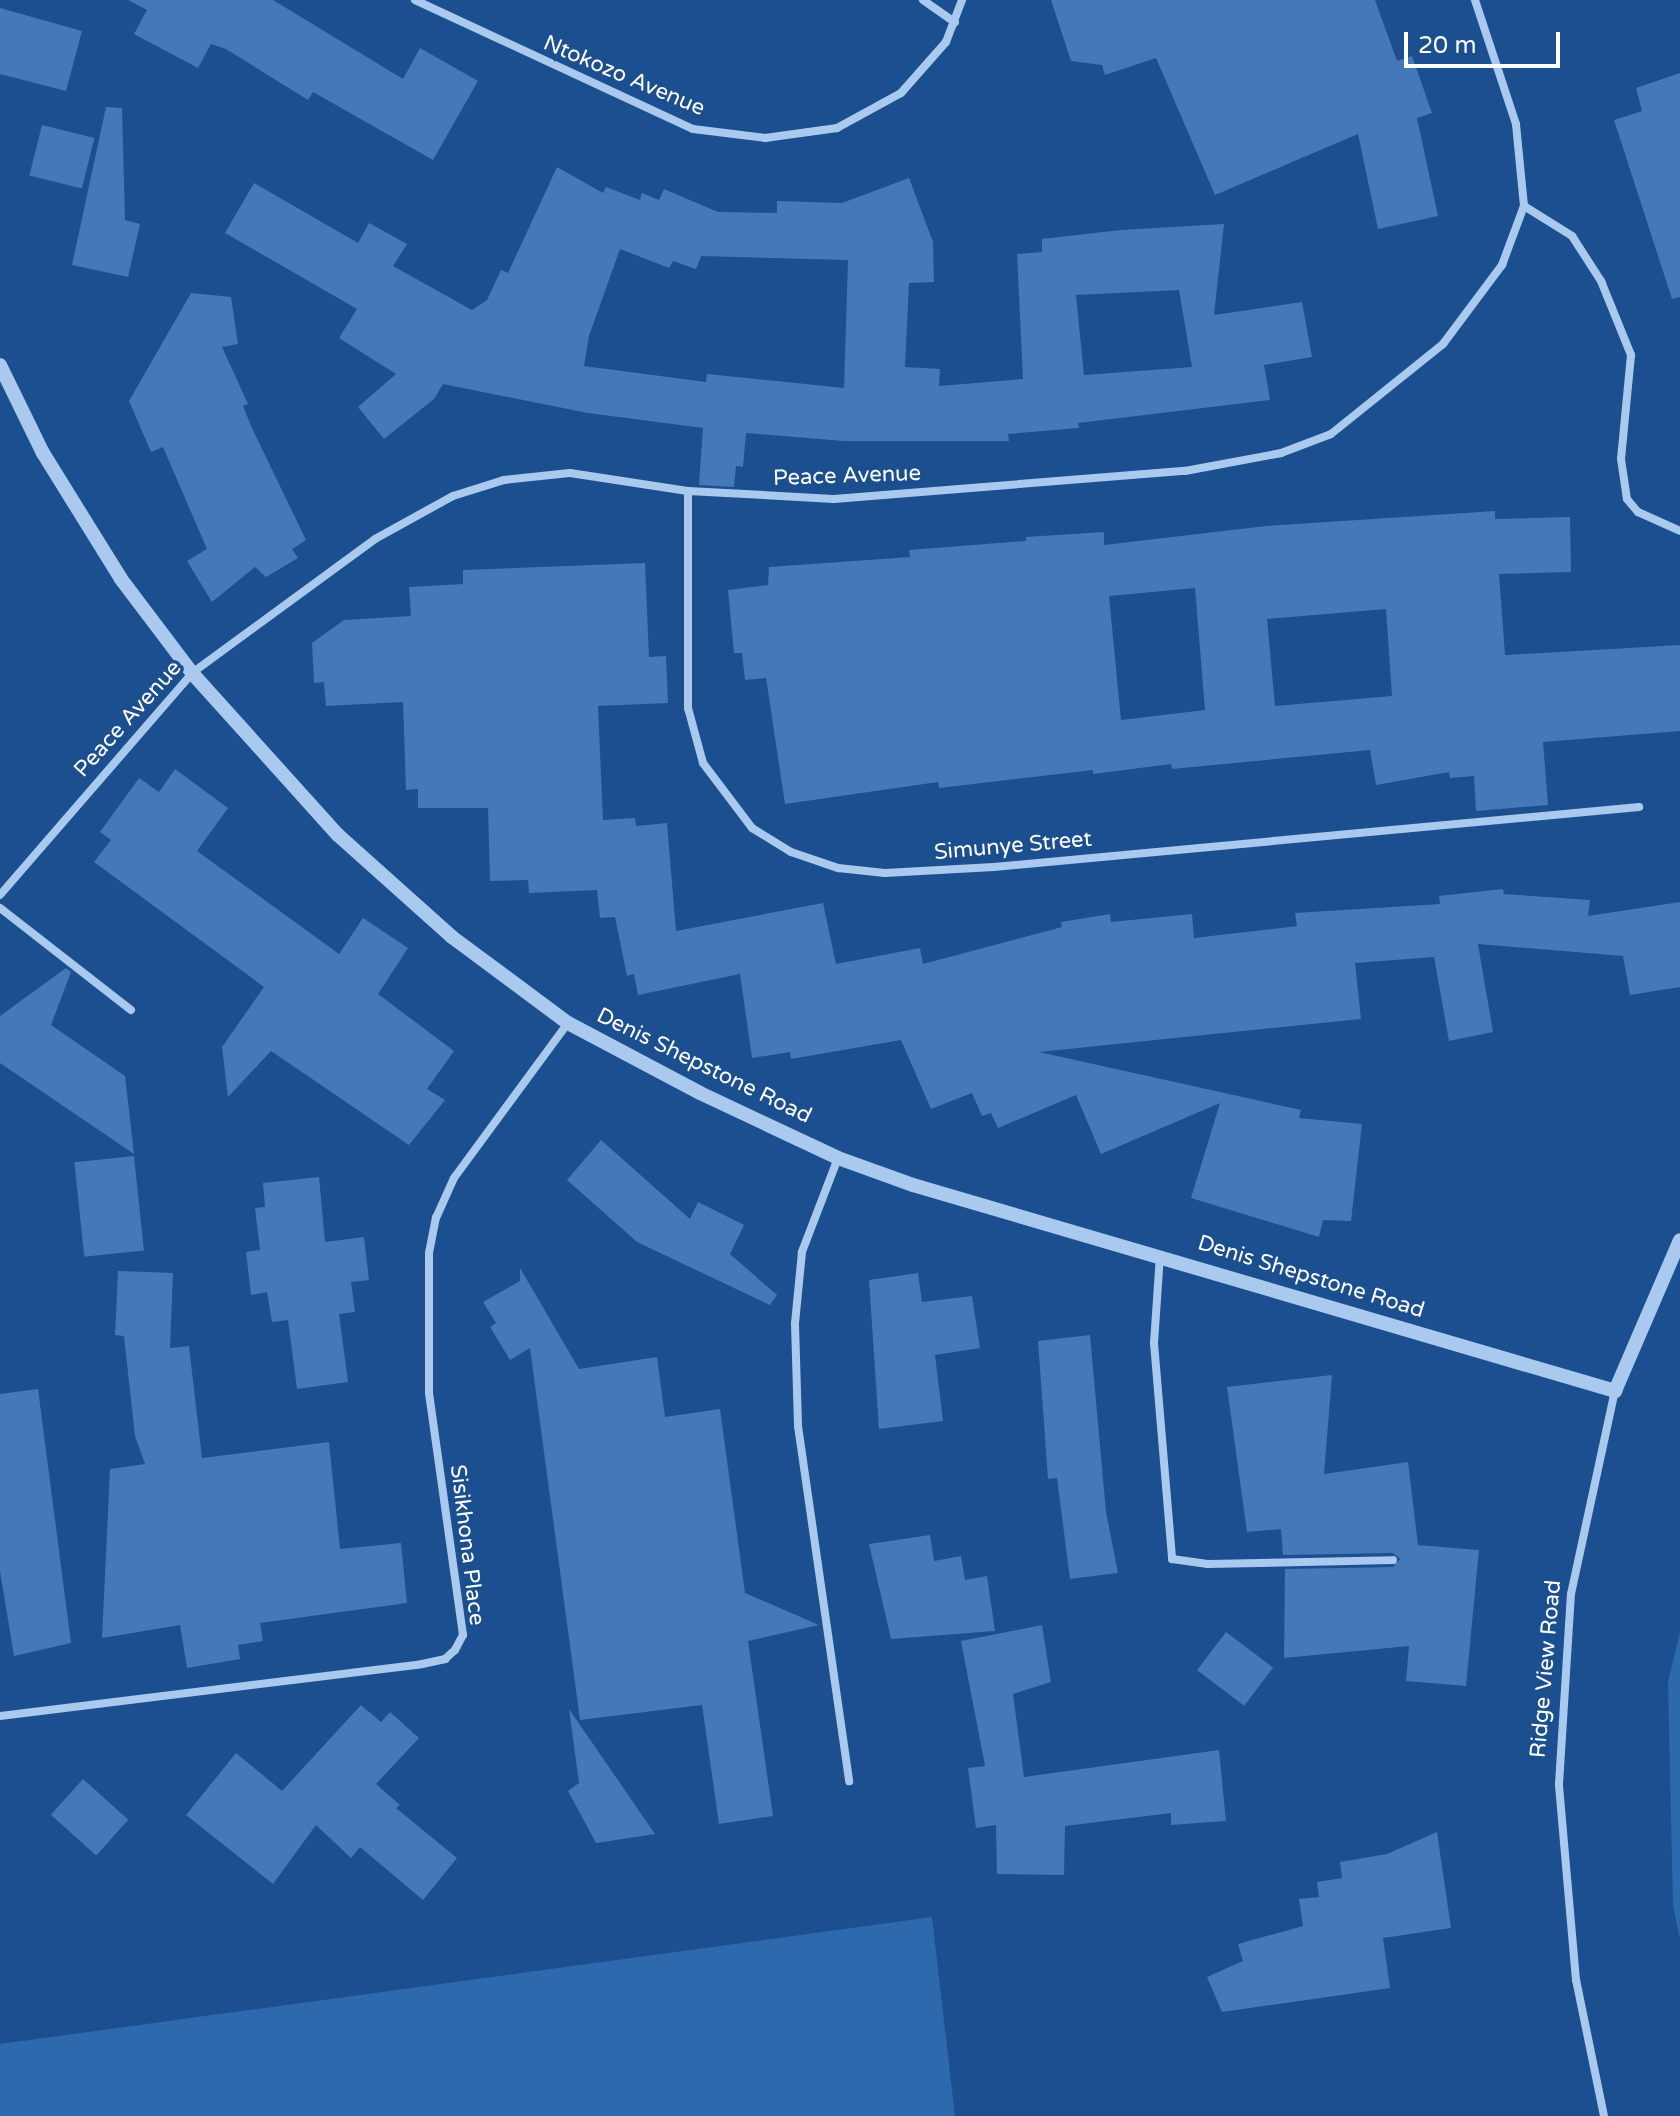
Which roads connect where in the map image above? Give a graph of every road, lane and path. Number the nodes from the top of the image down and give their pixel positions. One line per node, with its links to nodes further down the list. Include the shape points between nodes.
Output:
1 (415, 0): 5 (street, Ntokozo Avenue, via 693,129 765,138 837,128 901,93 946,42)
2 (923, 0): 5 (street)
3 (962, 0): 5 (street, Ntokozo Avenue)
4 (1475, 0): 6 (street, Peace Avenue, via 1516,124)
5 (955, 22)
6 (1524, 206): 8 (street, Peace Avenue, via 1502,265 1443,344 1331,434 1281,453 1185,471 834,499); 9 (street, via 1572,236 1601,281 1631,355 1621,459 1627,499 1638,512)
7 (0, 365): 10 (street, Denis Shepstone Road, via 43,453 113,567)
8 (688, 491): 10 (street, Peace Avenue, via 570,473 504,480 453,496 375,539); 11 (street, Simunye Street, via 688,708 703,763 752,828 791,852 838,868 885,873 994,867)
9 (1680, 531)
10 (192, 673): 12 (street, Peace Avenue); 15 (street, Denis Shepstone Road, via 338,835 452,937)
11 (1639, 807)
12 (0, 895)
13 (0, 908): 14 (street)
14 (131, 1010)
15 (568, 1023): 16 (street, Denis Shepstone Road); 21 (street, Sisikhona Place, via 454,1178 431,1242 425,1299 429,1393 463,1635 455,1650 445,1659 422,1664)
16 (838, 1158): 18 (street, Denis Shepstone Road, via 913,1185); 22 (street, via 802,1252 795,1324 798,1426)
17 (1680, 1240): 19 (street, Ridge View Road)
18 (1160, 1254): 19 (street, Denis Shepstone Road); 20 (street, via 1154,1343 1172,1559 1208,1564)
19 (1615, 1391): 23 (street, Ridge View Road, via 1571,1594 1559,1784 1576,1980)
20 (1393, 1560)
21 (0, 1716)
22 (849, 1781)
23 (1604, 2116)

